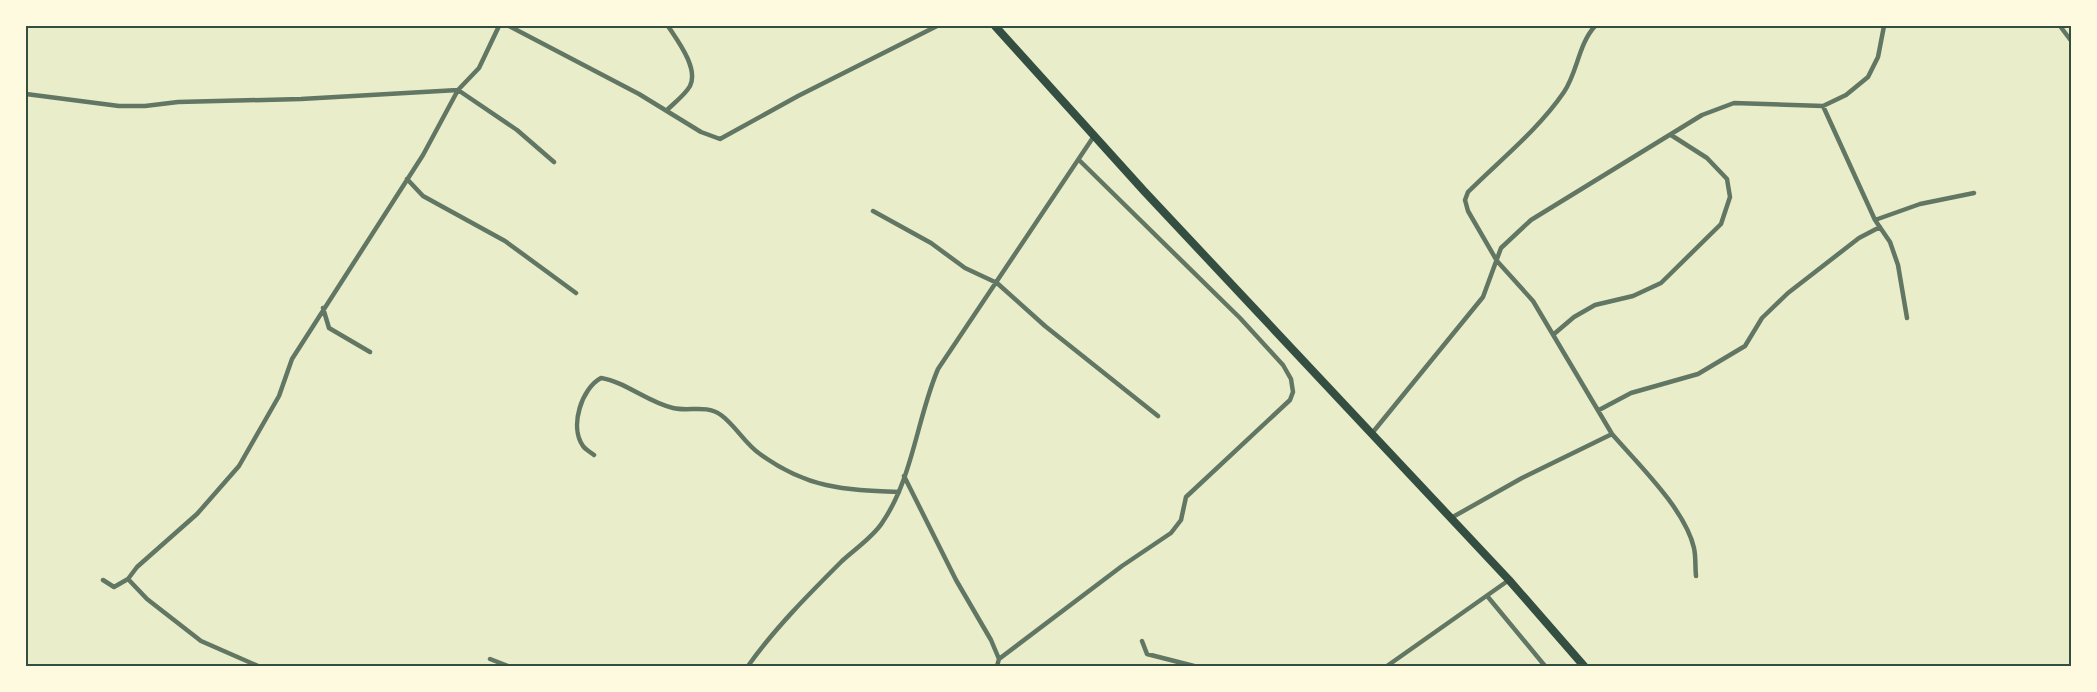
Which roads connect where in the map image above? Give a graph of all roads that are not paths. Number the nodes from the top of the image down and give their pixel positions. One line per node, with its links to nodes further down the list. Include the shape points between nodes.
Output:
1 (499, 26): 10 (street, via 479,68)
2 (509, 26): 13 (street)
3 (668, 26): 13 (street, via 692,74 690,86)
4 (938, 26): 13 (street, via 720,139)
5 (995, 26): 15 (main road)
6 (1595, 26): 23 (street, via 1584,41 1564,91 1536,125 1468,192 1468,211)
7 (1884, 26): 12 (street, via 1878,57 1868,77)
8 (2060, 26): 9 (street)
9 (2072, 42)
10 (458, 90): 11 (street, via 145,106); 17 (street, via 517,130); 18 (street)
11 (26, 94)
12 (1823, 106): 14 (street, via 1734,103); 21 (street)
13 (667, 110)
14 (1671, 135): 23 (street, via 1531,220 1509,238); 28 (street, via 1707,158 1727,179 1730,197 1721,224 1661,283 1633,296 1595,305)
15 (1094, 136): 16 (street); 32 (main road)
16 (1079, 160): 24 (street); 45 (street, via 1284,365 1293,392 1290,400 1186,497 1181,520 1171,533)
17 (554, 162)
18 (407, 179): 25 (street, via 423,196 505,241); 26 (street)
19 (1974, 193): 21 (street, via 1920,204)
20 (873, 211): 24 (street, via 924,239 965,268)
21 (1875, 220): 22 (street)
22 (1880, 227): 27 (street, via 1898,265); 30 (street, via 1859,238 1788,293 1762,318 1745,346 1698,374 1631,393)
23 (1497, 261): 28 (street, via 1533,301); 32 (street, via 1483,297)
24 (998, 283): 31 (street, via 1045,326); 35 (street, via 938,369)
25 (576, 293)
26 (323, 308): 29 (street, via 329,328); 39 (street, via 292,359 279,396 239,466)
27 (1907, 318)
28 (1554, 334): 30 (street)
29 (370, 352)
30 (1599, 410): 33 (street)
31 (1158, 416)
32 (1373, 432): 37 (main road)
33 (1612, 434): 37 (street); 38 (street, via 1642,466 1687,529 1694,548)
34 (594, 455): 36 (street, via 583,447 578,421 586,392 601,378 676,409 702,407 713,411 758,453 825,487)
35 (904, 476): 36 (street); 45 (street)
36 (899, 492): 48 (street, via 881,525 821,582)
37 (1451, 518): 41 (main road)
38 (1696, 576)
39 (128, 579): 40 (street, via 114,587); 46 (street, via 201,641)
40 (103, 580)
41 (1509, 580): 42 (street); 53 (main road)
42 (1488, 597): 51 (street); 52 (street)
43 (1142, 641): 50 (street, via 1147,654)
44 (490, 659): 47 (street)
45 (999, 659): 49 (street)
46 (258, 666)
47 (508, 666)
48 (748, 666)
49 (997, 666)
50 (1194, 666)
51 (1387, 666)
52 (1545, 666)
53 (1584, 666)

